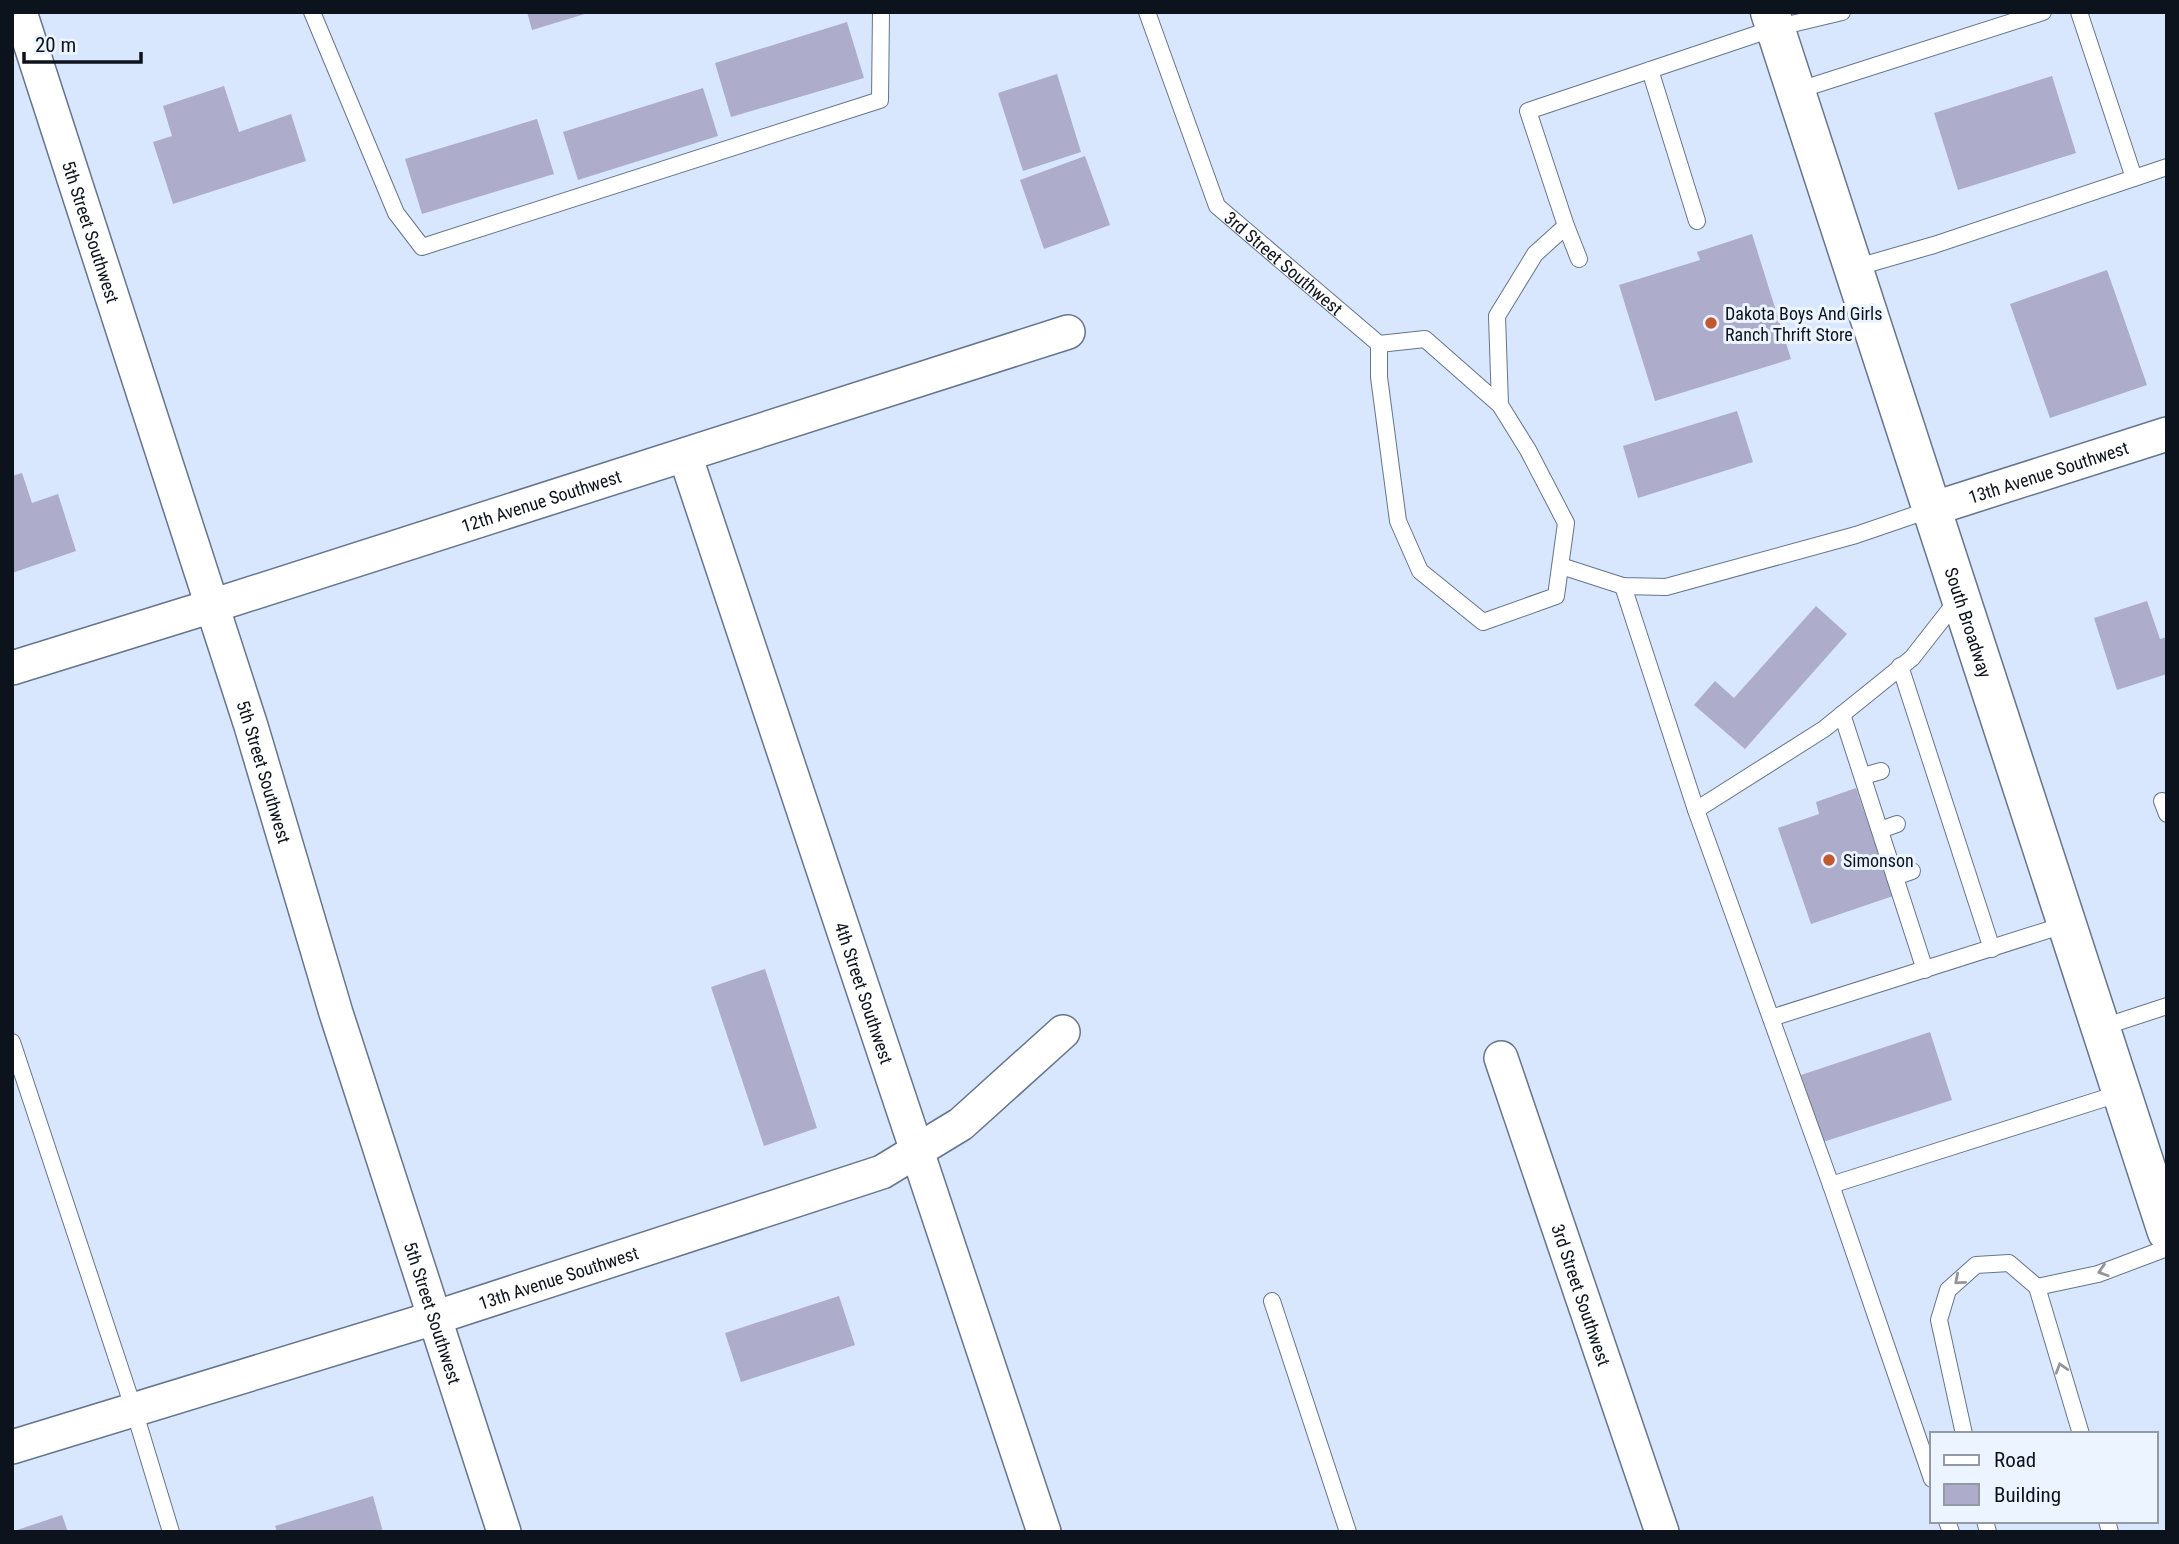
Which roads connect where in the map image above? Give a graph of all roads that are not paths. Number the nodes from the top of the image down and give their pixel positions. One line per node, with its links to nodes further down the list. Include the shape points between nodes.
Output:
1 (20, 12): 26 (street, 5th Street Southwest)
2 (312, 12): 3 (lane, via 396,213 422,247 880,100)
3 (881, 12)
4 (1147, 12): 18 (lane, 3rd Street Southwest, via 1217,206)
5 (1842, 12): 8 (lane)
6 (2043, 12): 10 (lane)
7 (2079, 12): 12 (lane)
8 (1773, 20): 9 (lane); 10 (main road, South Broadway)
9 (1650, 71): 13 (lane); 14 (lane, via 1528,111)
10 (1796, 91): 16 (main road, South Broadway)
11 (2167, 167): 12 (lane)
12 (2134, 178): 16 (lane)
13 (1696, 221)
14 (1566, 226): 15 (lane); 19 (lane, via 1535,254 1497,316)
15 (1579, 259)
16 (1854, 268): 22 (main road, South Broadway)
17 (1068, 332): 21 (street, 12th Avenue Southwest)
18 (1379, 344): 19 (lane, via 1425,339); 23 (lane, via 1379,377 1398,521 1420,571 1483,622 1556,596)
19 (1500, 405): 23 (lane, via 1566,523)
20 (2167, 433): 22 (street, 13th Avenue Southwest)
21 (685, 455): 26 (street, 12th Avenue Southwest); 47 (street, 4th Street Southwest)
22 (1932, 509): 24 (lane, via 1856,535 1665,587); 25 (main road, South Broadway)
23 (1561, 566): 24 (lane)
24 (1623, 586): 32 (lane)
25 (1960, 596): 27 (lane, via 1912,658); 37 (main road, South Broadway)
26 (212, 607): 28 (street, 12th Avenue Southwest); 53 (street, 5th Street Southwest)
27 (1900, 666): 29 (lane); 38 (lane, via 1958,857)
28 (12, 668)
29 (1842, 714): 31 (lane); 32 (lane)
30 (1881, 771): 31 (lane)
31 (1863, 776): 34 (lane)
32 (1696, 810): 41 (lane)
33 (1898, 824): 34 (lane)
34 (1880, 830): 36 (lane)
35 (1912, 871): 36 (lane)
36 (1895, 877): 39 (lane)
37 (2067, 924): 38 (lane); 42 (main road, South Broadway)
38 (1992, 949): 39 (lane)
39 (1925, 970): 41 (lane)
40 (2167, 1006): 42 (lane)
41 (1771, 1018): 48 (lane)
42 (2101, 1028): 46 (main road, South Broadway)
43 (1063, 1032): 47 (street, 13th Avenue Southwest, via 961,1124)
44 (12, 1042): 54 (lane)
45 (1501, 1058): 63 (street, 3rd Street Southwest)
46 (2122, 1093): 48 (lane); 49 (main road, South Broadway)
47 (917, 1151): 53 (street, 13th Avenue Southwest, via 882,1172); 61 (street, 4th Street Southwest)
48 (1831, 1185): 58 (lane)
49 (2167, 1232)
50 (2167, 1248): 51 (lane, one-way to 51, via 2098,1273)
51 (2037, 1287): 55 (lane, one-way to 55, via 2009,1263 1976,1265 1948,1290 1939,1321); 56 (lane, one-way to 51)
52 (1272, 1301): 62 (lane)
53 (435, 1318): 54 (street, 13th Avenue Southwest); 60 (street, 5th Street Southwest)
54 (134, 1410): 57 (street, 13th Avenue Southwest); 59 (lane)
55 (1964, 1432)
56 (2080, 1432)
57 (12, 1447)
58 (1930, 1473)
59 (171, 1532)
60 (504, 1532)
61 (1044, 1532)
62 (1348, 1532)
63 (1662, 1532)

